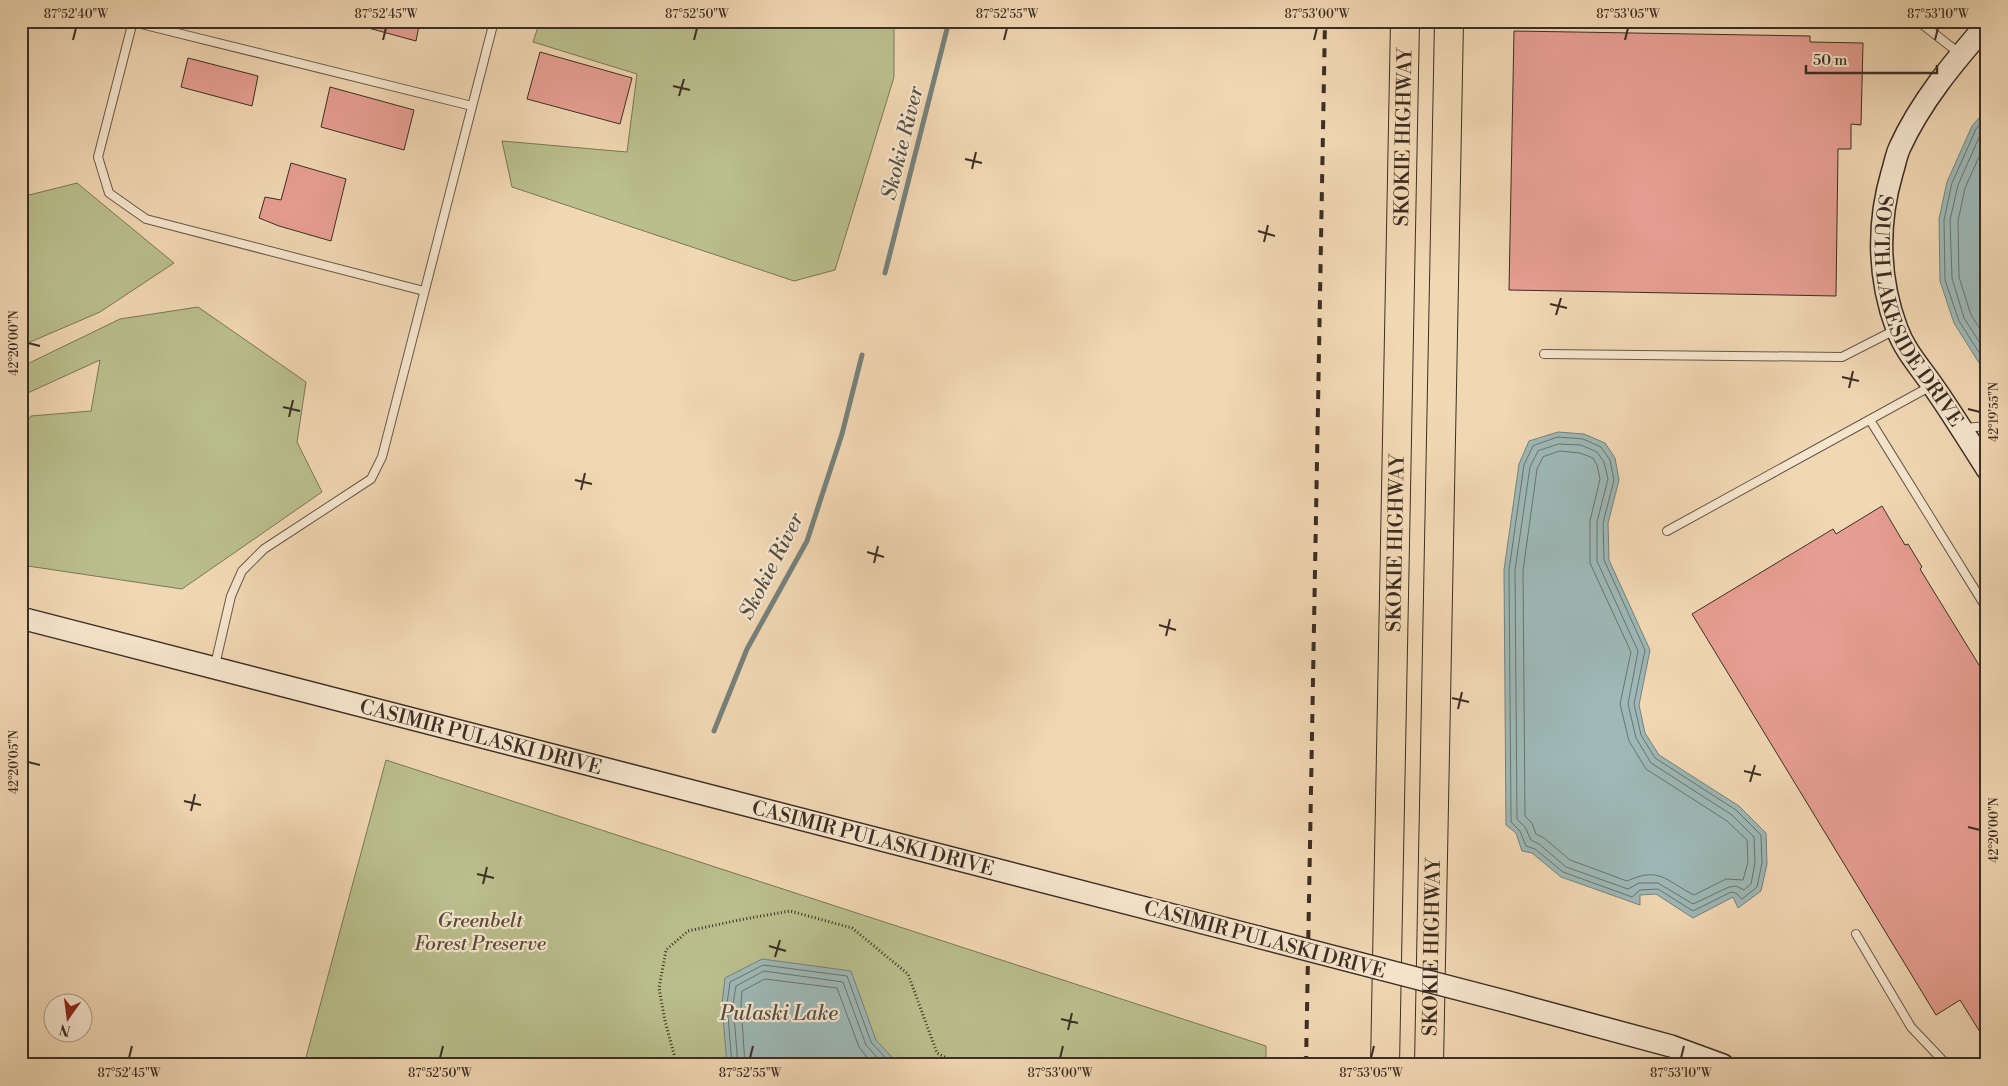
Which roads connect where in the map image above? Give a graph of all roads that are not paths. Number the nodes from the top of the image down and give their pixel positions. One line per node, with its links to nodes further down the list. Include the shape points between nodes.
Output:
1 (494, 21): 8 (lane)
2 (1405, 21): 22 (highway, SKOKIE HIGHWAY)
3 (1449, 21): 23 (highway, SKOKIE HIGHWAY)
4 (1918, 21): 7 (lane)
5 (133, 22): 8 (lane); 9 (lane, via 98,157 109,193 146,219)
6 (1987, 24): 7 (street, SOUTH LAKESIDE DRIVE)
7 (1961, 54): 10 (street, SOUTH LAKESIDE DRIVE, via 1932,92 1900,148 1890,182 1881,250 1885,284)
8 (472, 106): 9 (lane)
9 (424, 290): 20 (lane, via 382,457 371,479 264,549 242,571 231,596)
10 (1897, 330): 11 (lane, via 1842,357); 12 (street, SOUTH LAKESIDE DRIVE, via 1914,363)
11 (1544, 354)
12 (1932, 385): 13 (lane); 15 (street, SOUTH LAKESIDE DRIVE)
13 (1870, 420): 17 (lane); 18 (lane)
14 (1987, 426): 15 (lane)
15 (1961, 428): 16 (street, SOUTH LAKESIDE DRIVE)
16 (1987, 468)
17 (1667, 531)
18 (1987, 609)
19 (21, 618): 20 (street, CASIMIR PULASKI DRIVE)
20 (215, 667): 24 (street, CASIMIR PULASKI DRIVE, bridge, via 1508,1002 1671,1046)
21 (1856, 934): 25 (lane, via 1911,1027)
22 (1385, 1065)
23 (1428, 1065)
24 (1723, 1065)
25 (1947, 1065)

